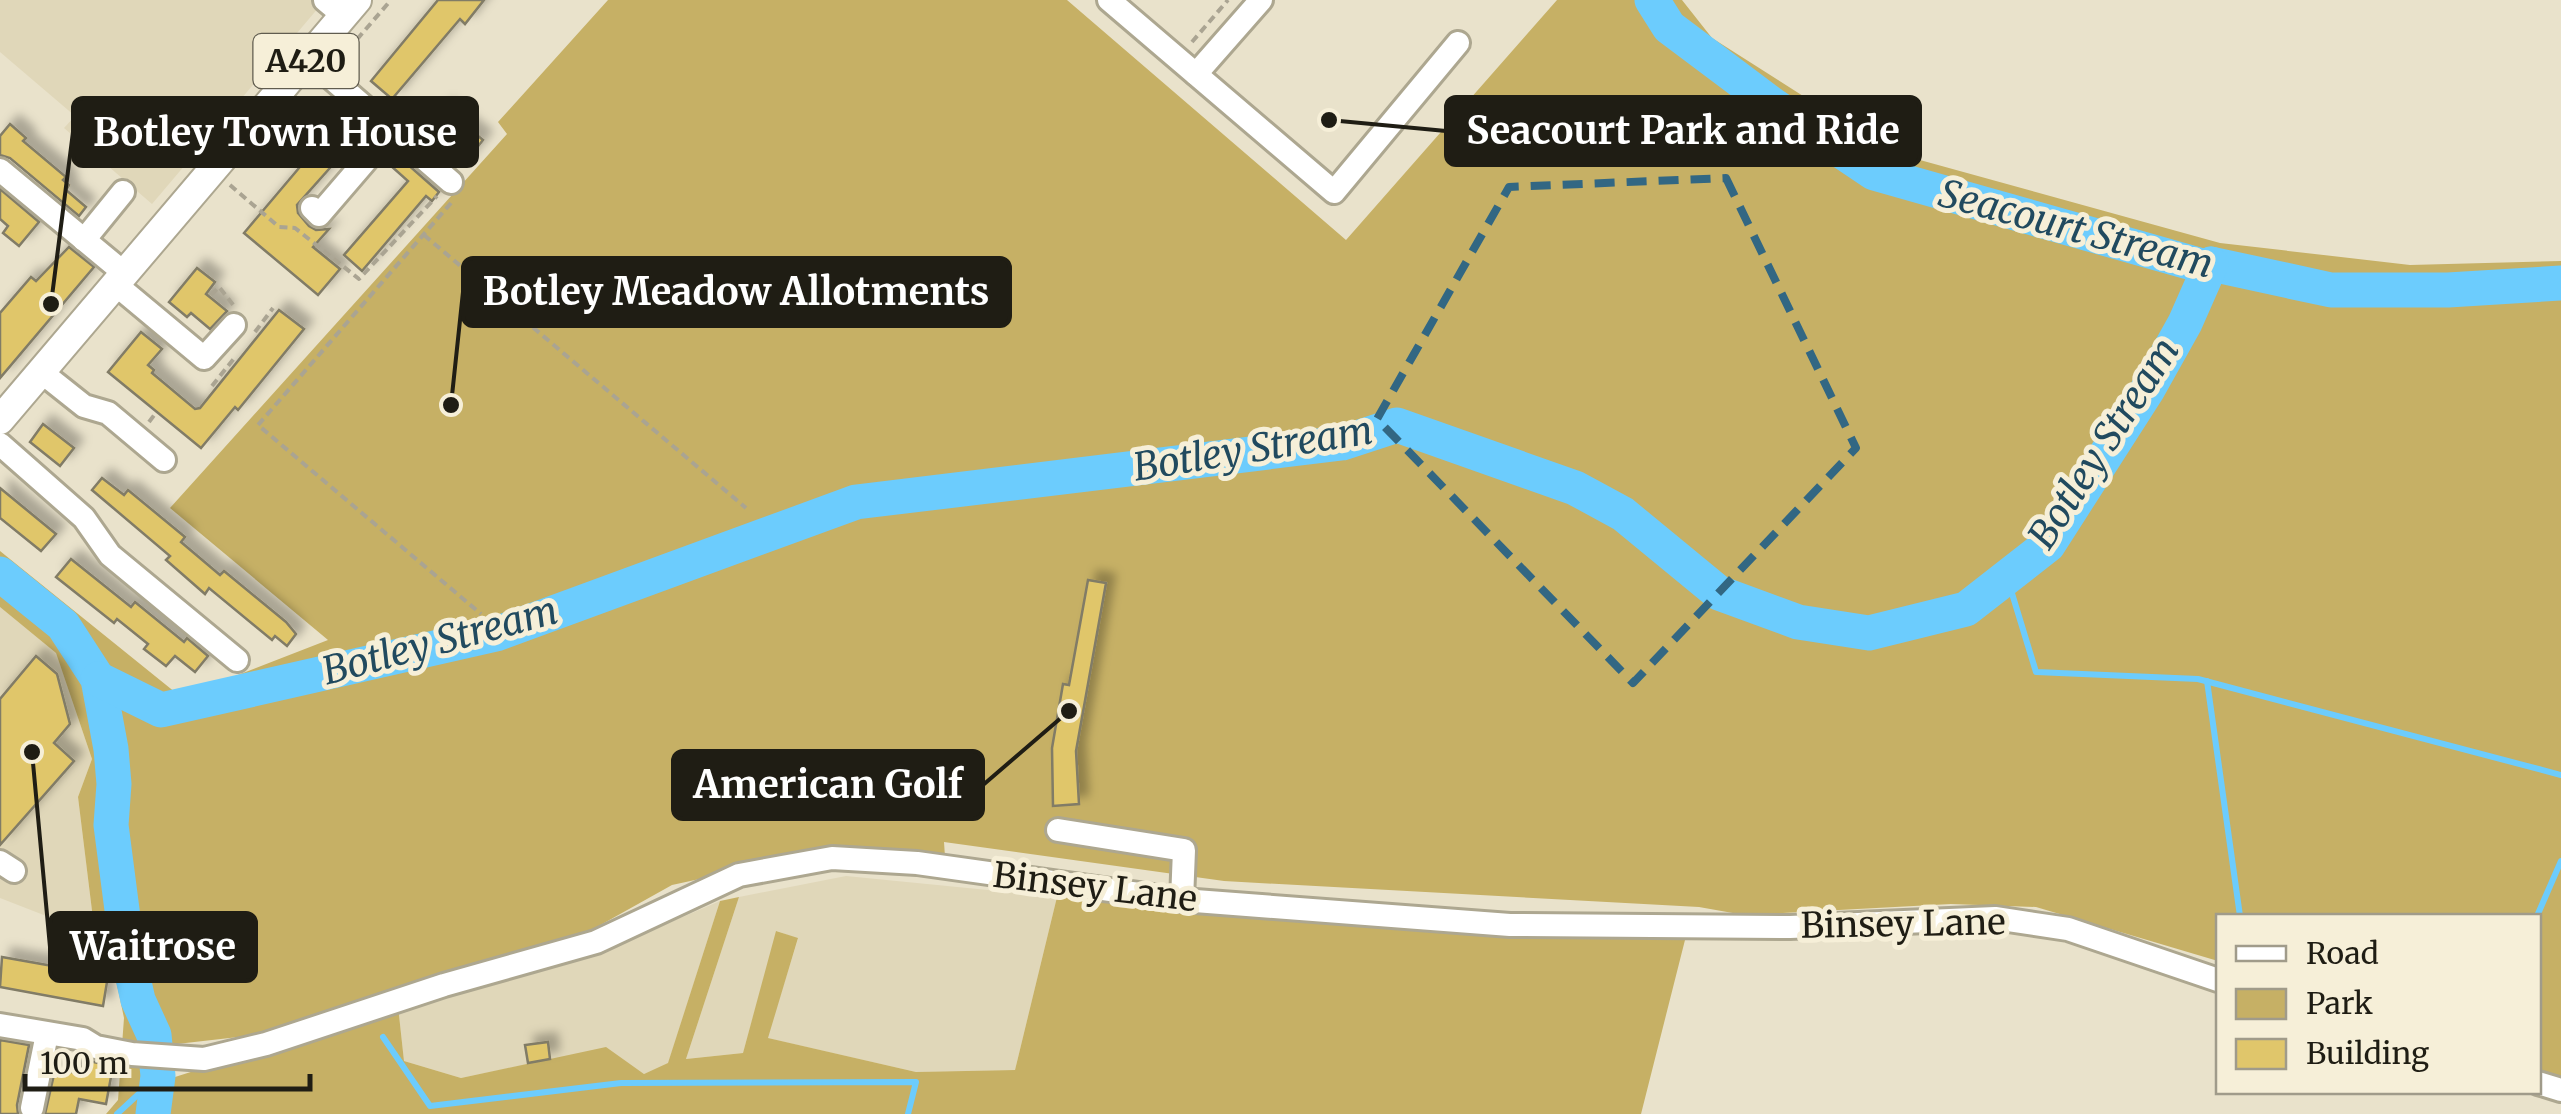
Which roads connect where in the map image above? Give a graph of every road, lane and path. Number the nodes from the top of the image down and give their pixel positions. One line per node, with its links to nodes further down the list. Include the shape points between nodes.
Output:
1 (391, 0): 7 (path)
2 (1109, 0): 9 (street)
3 (1228, 0): 9 (path)
4 (1261, 0): 10 (street)
5 (342, 5): 8 (main road, A420)
6 (1458, 44): 10 (street, via 1334,192)
7 (347, 52)
8 (308, 58): 11 (street); 20 (main road, A420)
9 (1177, 58): 10 (street)
10 (1196, 74)
11 (392, 130): 13 (street); 16 (street, via 319,215)
12 (0, 170): 19 (street)
13 (451, 182): 17 (path, via 359,279); 18 (path, via 462,190)
14 (230, 185): 17 (path, via 279,227)
15 (123, 192): 19 (street)
16 (312, 208): 17 (path)
17 (295, 228)
18 (424, 234): 27 (path); 28 (path, via 258,425)
19 (84, 240): 20 (street)
20 (119, 277): 22 (street, via 204,358); 23 (main road, A420)
21 (211, 295): 22 (path, via 219,287 228,295)
22 (234, 326)
23 (40, 371): 24 (main road, A420); 26 (street, via 84,406 108,412)
24 (2, 414)
25 (0, 444): 29 (street, via 84,518 110,555)
26 (164, 460)
27 (746, 508)
28 (481, 614)
29 (237, 660)
30 (1058, 830): 31 (street, via 1184,850)
31 (1182, 900): 32 (street, Binsey Lane, via 1510,925 1790,927 1995,918 2068,929); 34 (street, Binsey Lane, via 917,863 832,858 738,876 596,942 204,1059 132,1054)
32 (2216, 979)
33 (0, 1026): 34 (street, Binsey Lane)
34 (47, 1034): 35 (street)
35 (32, 1108)

